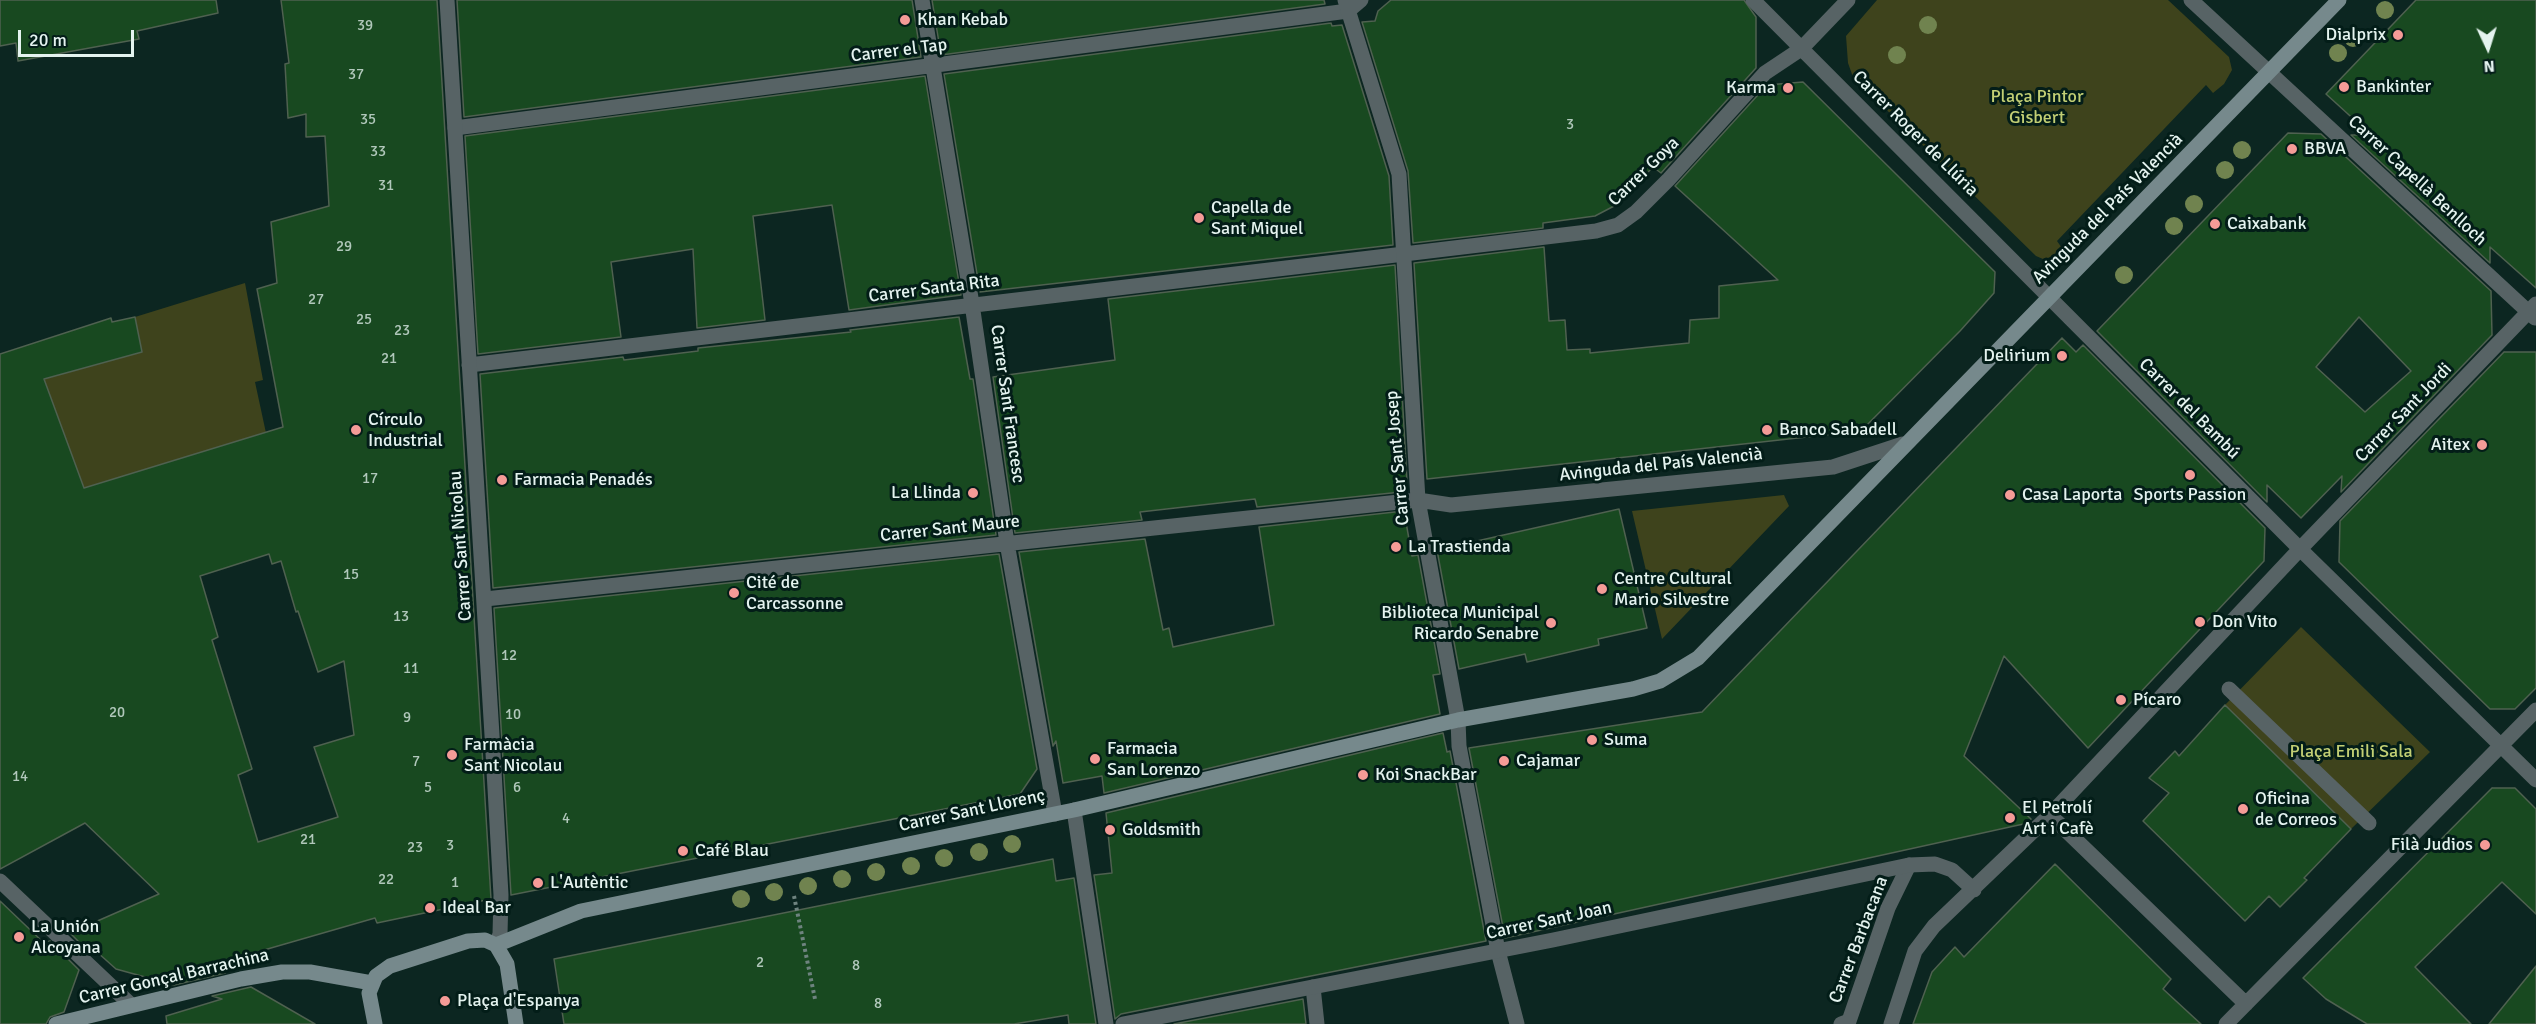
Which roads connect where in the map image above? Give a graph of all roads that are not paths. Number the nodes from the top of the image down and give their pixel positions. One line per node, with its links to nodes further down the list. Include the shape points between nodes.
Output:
1 (447, 0): 12 (street, Carrer Sant Nicolau)
2 (922, 0): 10 (street, Carrer Sant Francesc)
3 (1361, 0): 8 (street)
4 (1753, 0): 9 (street, Carrer Roger de Llúria)
5 (1848, 0): 9 (street)
6 (2192, 0): 11 (street, Carrer Capellà Benlloch)
7 (2339, 0): 11 (main road, Avinguda del País Valencià)
8 (1347, 5): 10 (street, Carrer el Tap); 13 (street, Carrer Sant Josep, via 1394,151)
9 (1801, 48): 13 (street, Carrer Goya, via 1766,73 1669,179 1618,225); 14 (street, Carrer Roger de Llúria)
10 (933, 66): 12 (street, Carrer el Tap); 15 (street, Carrer Sant Francesc)
11 (2270, 72): 14 (main road, Avinguda del País Valencià); 16 (street, Carrer Capellà Benlloch)
12 (455, 129): 17 (street, Carrer Sant Nicolau)
13 (1404, 254): 15 (street, Carrer Santa Rita); 19 (street, Carrer Sant Josep)
14 (2050, 297): 18 (main road, Avinguda del País Valencià); 21 (street, Carrer del Bambú)
15 (972, 304): 17 (street, Carrer Santa Rita); 20 (street, Carrer Sant Francesc)
16 (2534, 312): 21 (street, Carrer Sant Jordi)
17 (469, 365): 22 (street, Carrer Sant Nicolau)
18 (1903, 444): 19 (street, Avinguda del País Valencià, via 1833,467 1450,505); 25 (main road, Avinguda del País Valencià, via 1714,642 1681,670 1633,689)
19 (1419, 500): 20 (street, Carrer Sant Maure); 25 (street, Carrer Sant Josep)
20 (1007, 543): 22 (street, Carrer Sant Maure); 29 (street, Carrer Sant Francesc)
21 (2300, 549): 26 (street); 30 (street)
22 (485, 599): 35 (street, Carrer Sant Nicolau, via 501,896)
23 (2229, 689): 31 (street)
24 (2536, 710): 26 (street)
25 (1458, 720): 28 (main road, Carrer Sant Llorenç); 36 (street, Carrer Sant Josep, via 1459,746)
26 (2501, 745): 27 (street); 40 (street)
27 (2536, 780)
28 (1074, 810): 29 (main road, Carrer Sant Llorenç); 44 (street)
29 (1054, 814): 35 (main road, Carrer Sant Llorenç, via 581,911)
30 (2050, 815): 34 (street); 40 (street)
31 (2369, 823)
32 (1909, 865): 34 (street, Carrer Sant Joan, via 1935,864 1952,870); 36 (street, Carrer Sant Joan); 48 (street, Carrer Barbacana, via 1888,908 1849,1021)
33 (0, 881): 39 (street)
34 (1974, 890): 49 (street, via 1934,926 1915,951)
35 (496, 945): 37 (main road, via 485,940 468,941 390,966); 43 (main road, via 507,964)
36 (1498, 951): 38 (street, Carrer Sant Joan); 47 (street, Carrer Sant Josep)
37 (372, 983): 39 (main road, Carrer Gonçal Barrachina, via 310,972 282,972); 42 (main road, via 369,993)
38 (1314, 987): 45 (street, Carrer Sant Joan); 46 (street)
39 (130, 1004): 41 (main road, Carrer Gonçal Barrachina)
40 (2246, 1004): 50 (street)
41 (56, 1024)
42 (375, 1024)
43 (516, 1024)
44 (1106, 1024)
45 (1123, 1024)
46 (1317, 1024)
47 (1517, 1024)
48 (1841, 1024)
49 (1891, 1024)
50 (2226, 1024)

